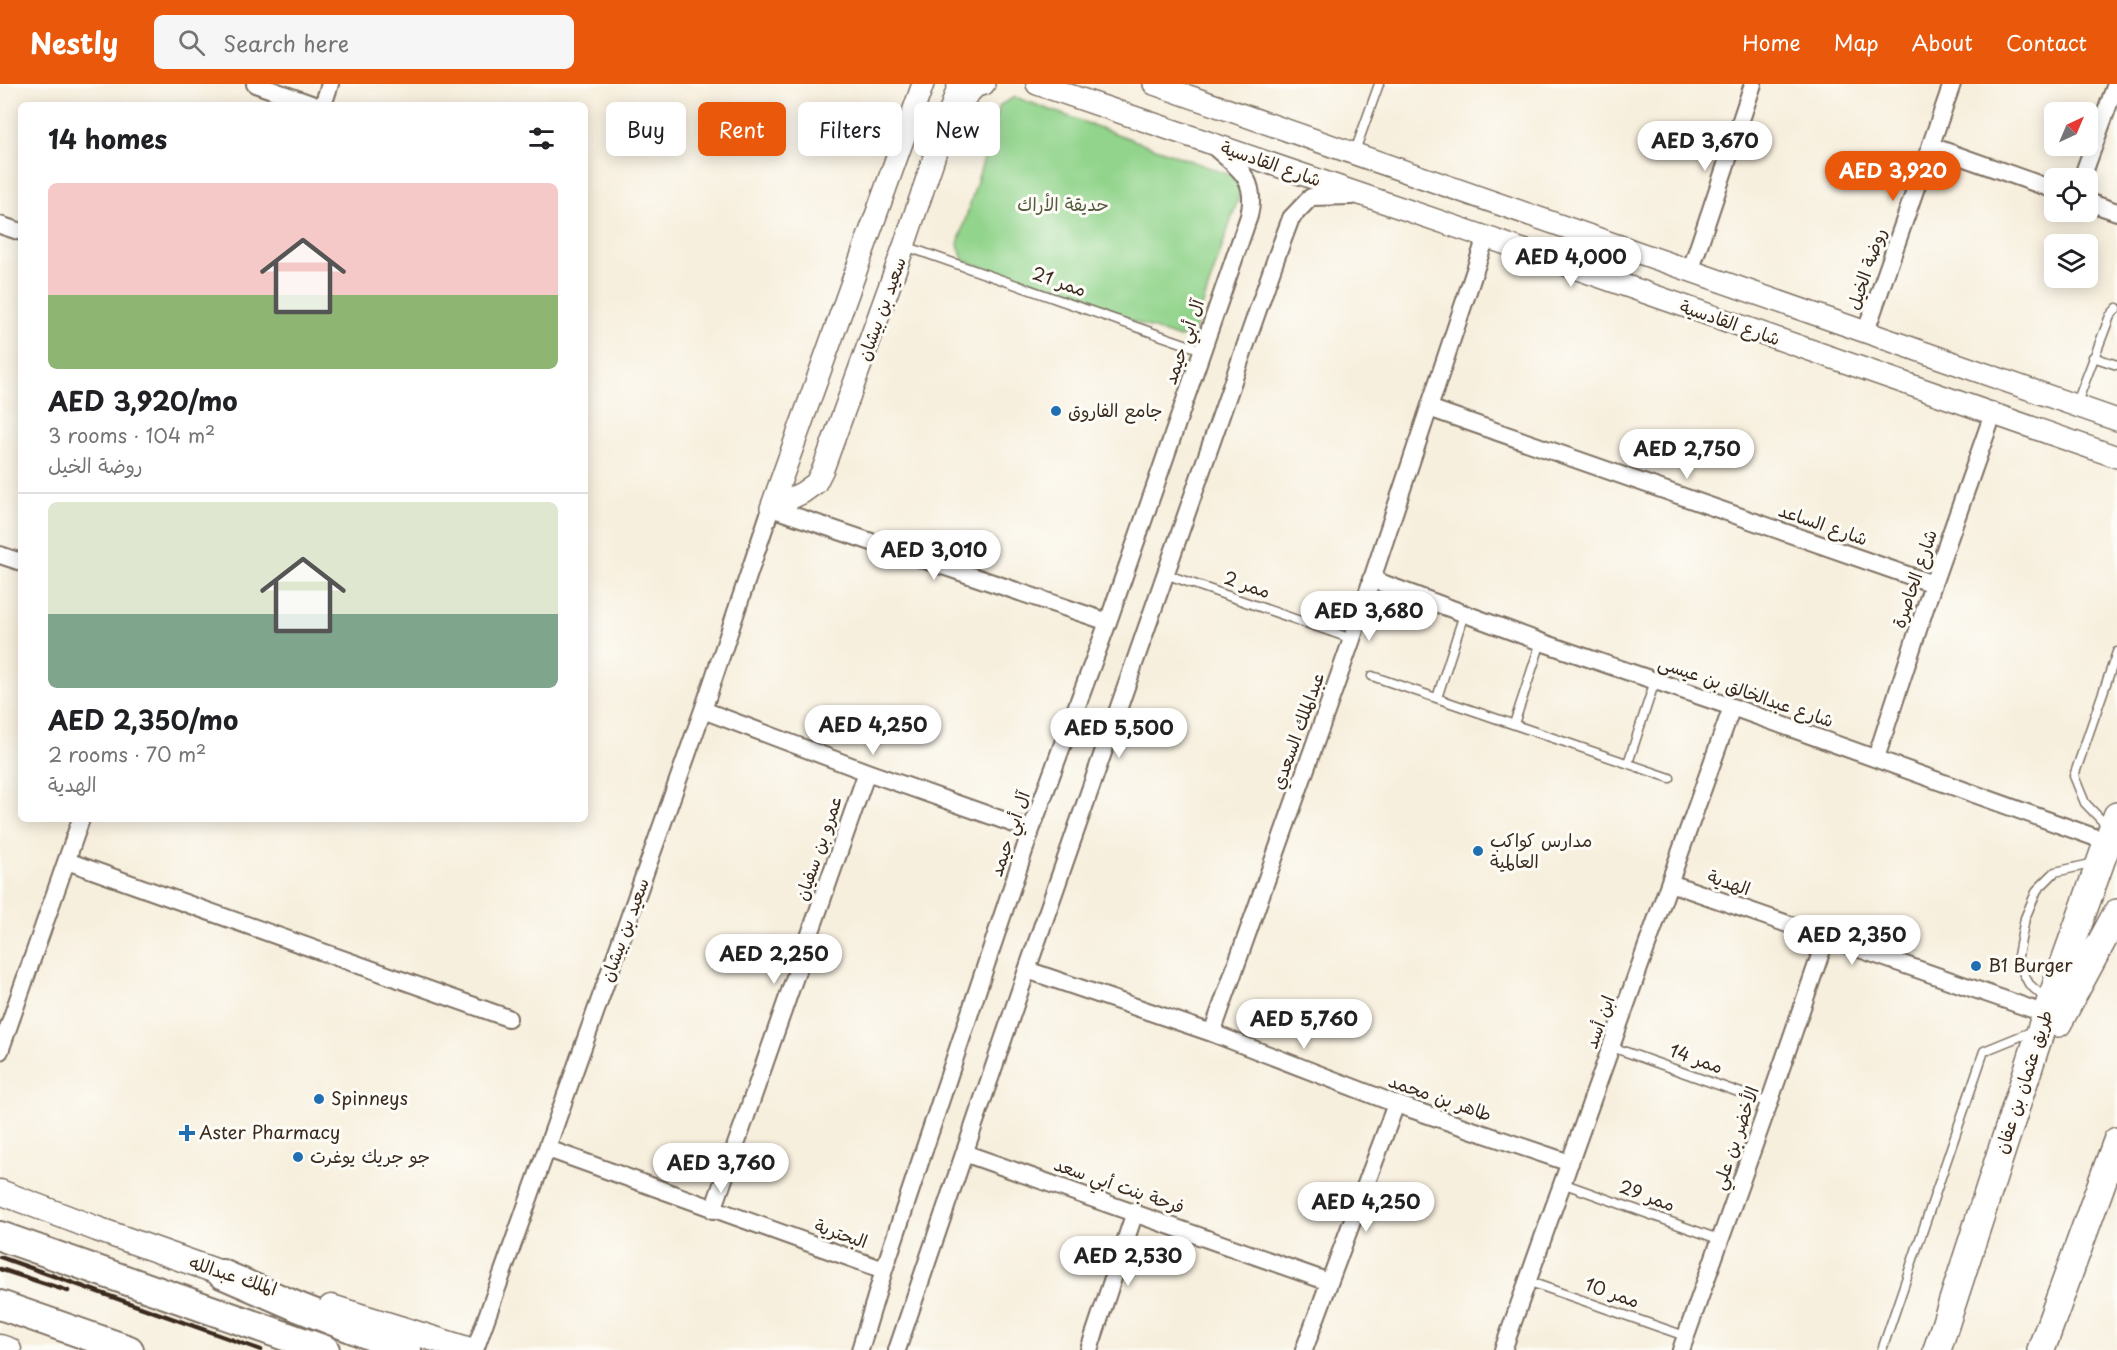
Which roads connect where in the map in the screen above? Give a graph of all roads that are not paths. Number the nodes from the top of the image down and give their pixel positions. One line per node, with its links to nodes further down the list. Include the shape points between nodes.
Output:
1 (255, 84): 12 (street)
2 (330, 84): 13 (street)
3 (923, 84): 40 (street, سعيد بن بيشان)
4 (959, 84): 14 (street, سعيد بن بيشان)
5 (984, 84): 15 (street, via 976,86)
6 (1036, 84): 16 (street, شارع القادسية)
7 (1154, 84): 18 (street, شارع القادسية)
8 (1380, 84): 18 (lane)
9 (1753, 84): 29 (street)
10 (1952, 84): 17 (street, روضة الخيل)
11 (2116, 84): 20 (street)
12 (306, 102)
13 (323, 102)
14 (952, 102)
15 (961, 102)
16 (1210, 143): 22 (street, شارع القادسية); 32 (street, آل أبي حيمد, via 1246,176 1252,205)
17 (1931, 146): 21 (street); 31 (street, روضة الخيل)
18 (1355, 152): 29 (street, شارع القادسية)
19 (933, 156): 28 (street, سعيد بن بيشان)
20 (2086, 168)
21 (2044, 186)
22 (1369, 197): 27 (street, شارع القادسية); 43 (street, via 1311,197 1291,218)
23 (2098, 205): 24 (street)
24 (2117, 212)
25 (0, 225): 26 (street)
26 (18, 231)
27 (1486, 237): 36 (street, عبدالملك السعدي); 37 (street, شارع القادسية)
28 (904, 246): 32 (lane, ممر 21); 40 (street, سعيد بن بيشان, via 824,469 816,483)
29 (1690, 272): 31 (street, شارع القادسية)
30 (2117, 308): 33 (lane)
31 (1866, 331): 35 (street, شارع القادسية)
32 (1202, 350): 47 (street, آل أبي حيمد)
33 (2093, 357): 34 (lane); 35 (lane)
34 (2117, 365)
35 (2076, 405): 38 (street, شارع القادسية)
36 (1429, 408): 44 (street, عبدالملك السعدي); 45 (street, شارع الساعد)
37 (1993, 414): 39 (street, شارع القادسية); 45 (street, شارع الحاصرة)
38 (2117, 420)
39 (2117, 457)
40 (771, 508): 47 (street); 55 (street, سعيد بن بيشان)
41 (0, 555): 42 (street)
42 (18, 561)
43 (1165, 574): 48 (lane, ممر 2); 68 (street)
44 (1371, 579): 46 (street, شارع عبدالخالق بن عيسى); 48 (street, عبدالملك السعدي)
45 (1933, 584): 57 (street, شارع الحاصرة)
46 (1464, 614): 49 (street, شارع عبدالخالق بن عيسى); 53 (lane)
47 (1108, 622): 62 (street, آل أبي حيمد)
48 (1352, 639): 71 (street, عبدالملك السعدي)
49 (1541, 642): 52 (street, شارع عبدالخالق بن عيسى); 56 (lane)
50 (2117, 652): 63 (lane, via 2074,776 2085,803)
51 (1372, 676): 53 (lane)
52 (1655, 681): 54 (street, شارع عبدالخالق بن عيسى); 58 (lane)
53 (1437, 698): 56 (lane)
54 (1732, 707): 57 (street, شارع عبدالخالق بن عيسى); 65 (street, ابن أسد)
55 (703, 710): 59 (street); 78 (street, سعيد بن بيشان)
56 (1514, 724): 58 (lane)
57 (1876, 758): 63 (street, شارع عبدالخالق بن عيسى)
58 (1628, 763): 60 (lane)
59 (867, 772): 62 (street); 83 (street, عمرو بن سفيان)
60 (1670, 778)
61 (80, 822): 64 (street)
62 (1031, 830): 87 (street, آل أبي حيمد)
63 (2110, 838): 69 (main road, طريق عثمان بن عفان); 69 (lane, via 2055,872 2037,890 2025,918 2017,961)
64 (67, 861): 70 (street); 73 (street)
65 (1670, 883): 67 (street, الهدية); 72 (street, ابن أسد)
66 (2117, 913): 74 (main road)
67 (1826, 938): 69 (street, الهدية); 75 (street, الأخضر بن علي)
68 (1027, 970): 71 (street, طاهر بن محمد); 79 (street)
69 (2046, 1015): 74 (main road, طريق عثمان بن عفان); 107 (lane, via 1984,1052)
70 (508, 1018)
71 (1212, 1033): 76 (street, طاهر بن محمد)
72 (1612, 1047): 75 (lane, ممر 14); 80 (street, ابن أسد)
73 (0, 1051)
74 (2020, 1094): 108 (main road, طريق عثمان بن عفان)
75 (1769, 1103): 86 (street, الأخضر بن علي)
76 (1396, 1104): 80 (street, طاهر بن محمد); 90 (street)
77 (2117, 1141): 109 (main road)
78 (548, 1149): 83 (street, البحترية); 101 (street, سعيد بن بيشان)
79 (964, 1153): 84 (street, فرحة بنت أبي سعد); 103 (street)
80 (1570, 1163): 81 (street, ابن أسد)
81 (1562, 1183): 86 (lane, ممر 29); 89 (street, ابن أسد)
82 (0, 1192): 88 (main road, الملك عبدالله)
83 (713, 1210): 87 (street, البحترية)
84 (1135, 1212): 90 (street, فرحة بنت أبي سعد); 104 (street)
85 (0, 1236): 98 (highway)
86 (1721, 1240): 93 (street, الأخضر بن علي)
87 (884, 1270): 102 (street, آل أبي حيمد)
88 (222, 1274): 99 (highway); 100 (main road, الملك عبدالله)
89 (1527, 1281): 93 (lane, ممر 10); 106 (street, ابن أسد)
90 (1329, 1282): 105 (street)
91 (0, 1305): 97 (highway)
92 (0, 1323): 96 (highway)
93 (1683, 1343)
94 (0, 1347): 95 (main road)
95 (9, 1350)
96 (85, 1350)
97 (129, 1350)
98 (326, 1350)
99 (407, 1350)
100 (470, 1350)
101 (475, 1350)
102 (860, 1350)
103 (897, 1350)
104 (1089, 1350)
105 (1304, 1350)
106 (1503, 1350)
107 (1882, 1350)
108 (1937, 1350)
109 (2041, 1350)

